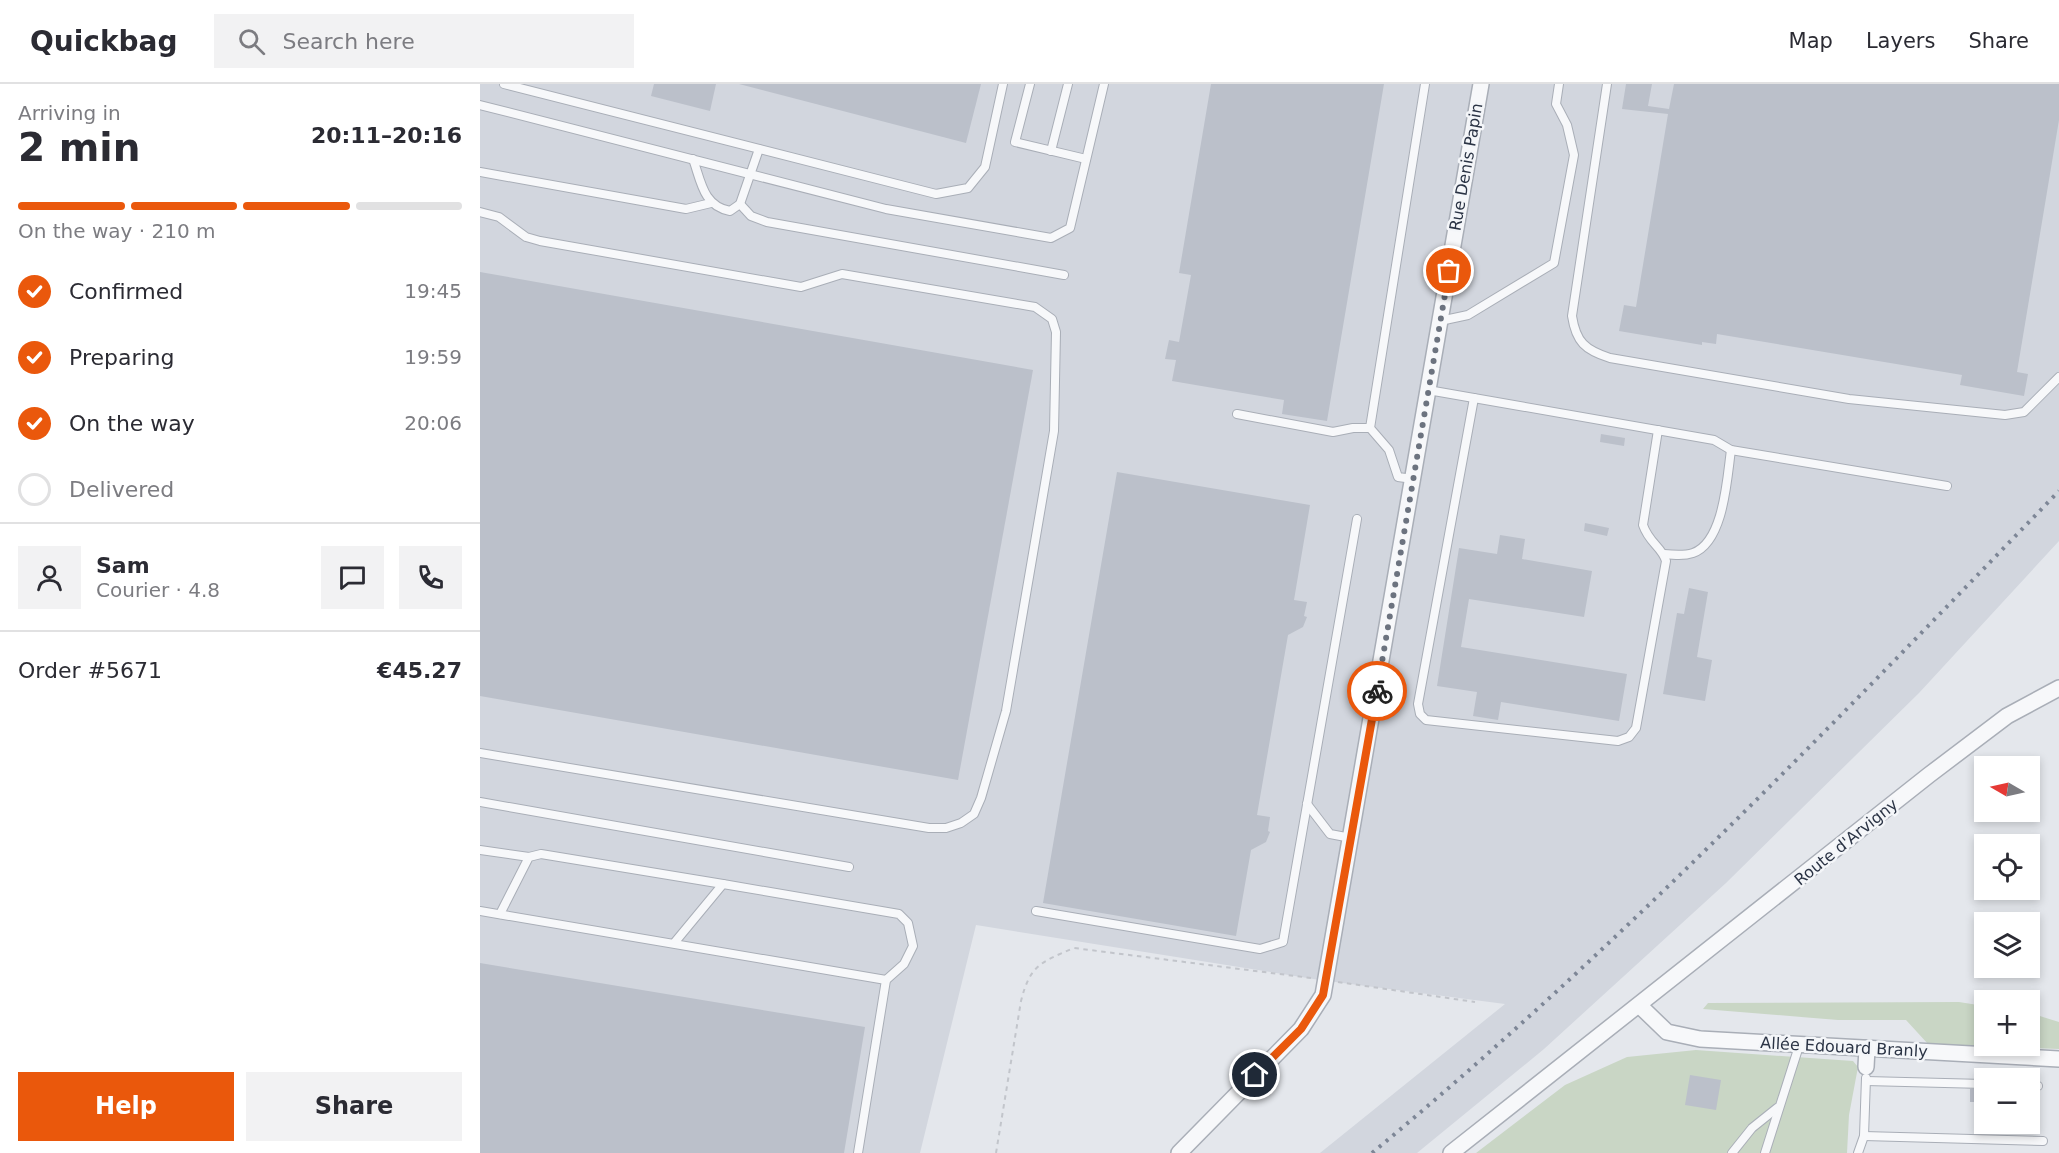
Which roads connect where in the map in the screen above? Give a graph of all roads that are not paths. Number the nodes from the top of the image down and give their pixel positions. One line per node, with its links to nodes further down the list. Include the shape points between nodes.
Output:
1 (504, 84): 11 (lane)
2 (1003, 84): 11 (lane, via 986,167 968,188 936,194)
3 (1030, 84): 12 (lane, via 1015,142)
4 (1068, 84): 12 (lane)
5 (1104, 84): 14 (lane)
6 (1425, 84): 26 (lane)
7 (1481, 84): 21 (street, Rue Denis Papin)
8 (1558, 84): 21 (lane, via 1556,104 1567,125 1574,155 1554,263 1468,315)
9 (1608, 84): 22 (lane, via 1572,316 1579,342 1591,352 1849,399 2005,415 2024,412)
10 (480, 105): 13 (lane)
11 (759, 149): 16 (lane)
12 (1051, 151): 14 (lane)
13 (693, 159): 16 (lane); 17 (lane)
14 (1086, 159): 16 (lane, via 1070,228 1052,238 886,209)
15 (480, 172): 17 (lane, via 686,208)
16 (751, 174): 18 (lane)
17 (711, 203): 18 (lane, via 729,211)
18 (740, 204): 20 (lane, via 751,216 767,222)
19 (480, 212): 34 (lane, via 499,217 526,237 540,241 801,287 842,274 1035,307 1052,319 1056,332 1054,431 1006,711 974,814 946,828 929,828)
20 (1064, 275)
21 (1440, 321): 23 (street, Rue Denis Papin)
22 (2059, 377)
23 (1428, 390): 24 (lane); 29 (street, Rue Denis Papin)
24 (1474, 398): 27 (lane); 32 (lane, via 1418,704 1426,720 1618,741 1629,737 1636,728 1666,561)
25 (1237, 414): 26 (lane, via 1333,432)
26 (1370, 428): 29 (lane, via 1389,450 1398,477)
27 (1658, 430): 28 (lane, via 1714,440); 32 (lane, via 1643,525 1648,539)
28 (1731, 450): 30 (lane); 32 (lane, via 1720,518 1706,545 1694,553)
29 (1413, 479): 37 (street, Rue Denis Papin)
30 (1947, 486)
31 (1357, 519): 36 (lane)
32 (1664, 554)
33 (2059, 688): 47 (street, Route d'Arvigny, via 2007,716)
34 (480, 753)
35 (480, 802): 40 (lane)
36 (1307, 804): 37 (lane, via 1330,834); 43 (lane, via 1283,942 1260,949)
37 (1352, 838): 57 (street, Rue Denis Papin, via 1327,980 1315,1011)
38 (480, 850): 39 (lane)
39 (529, 857): 41 (lane, via 541,854); 44 (lane)
40 (849, 867)
41 (723, 884): 45 (lane); 46 (lane, via 899,914 908,923 913,946 904,964)
42 (480, 911): 44 (lane)
43 (1036, 911)
44 (500, 914): 45 (lane)
45 (675, 942): 46 (lane)
46 (886, 980): 56 (lane)
47 (1640, 1006): 48 (street, Allée Edouard Branly, via 1667,1032 1700,1040); 58 (street, Route d'Arvigny)
48 (1799, 1046): 49 (street, Allée Edouard Branly); 53 (lane)
49 (1867, 1048): 50 (street, Allée Edouard Branly); 51 (street)
50 (2059, 1059)
51 (1866, 1074): 52 (lane); 54 (lane)
52 (1974, 1083)
53 (1778, 1107): 59 (lane, via 1752,1128); 60 (lane)
54 (1864, 1136): 55 (lane); 61 (lane)
55 (2043, 1141)
56 (858, 1153)
57 (1179, 1153)
58 (1451, 1153)
59 (1732, 1153)
60 (1765, 1153)
61 (1858, 1153)

